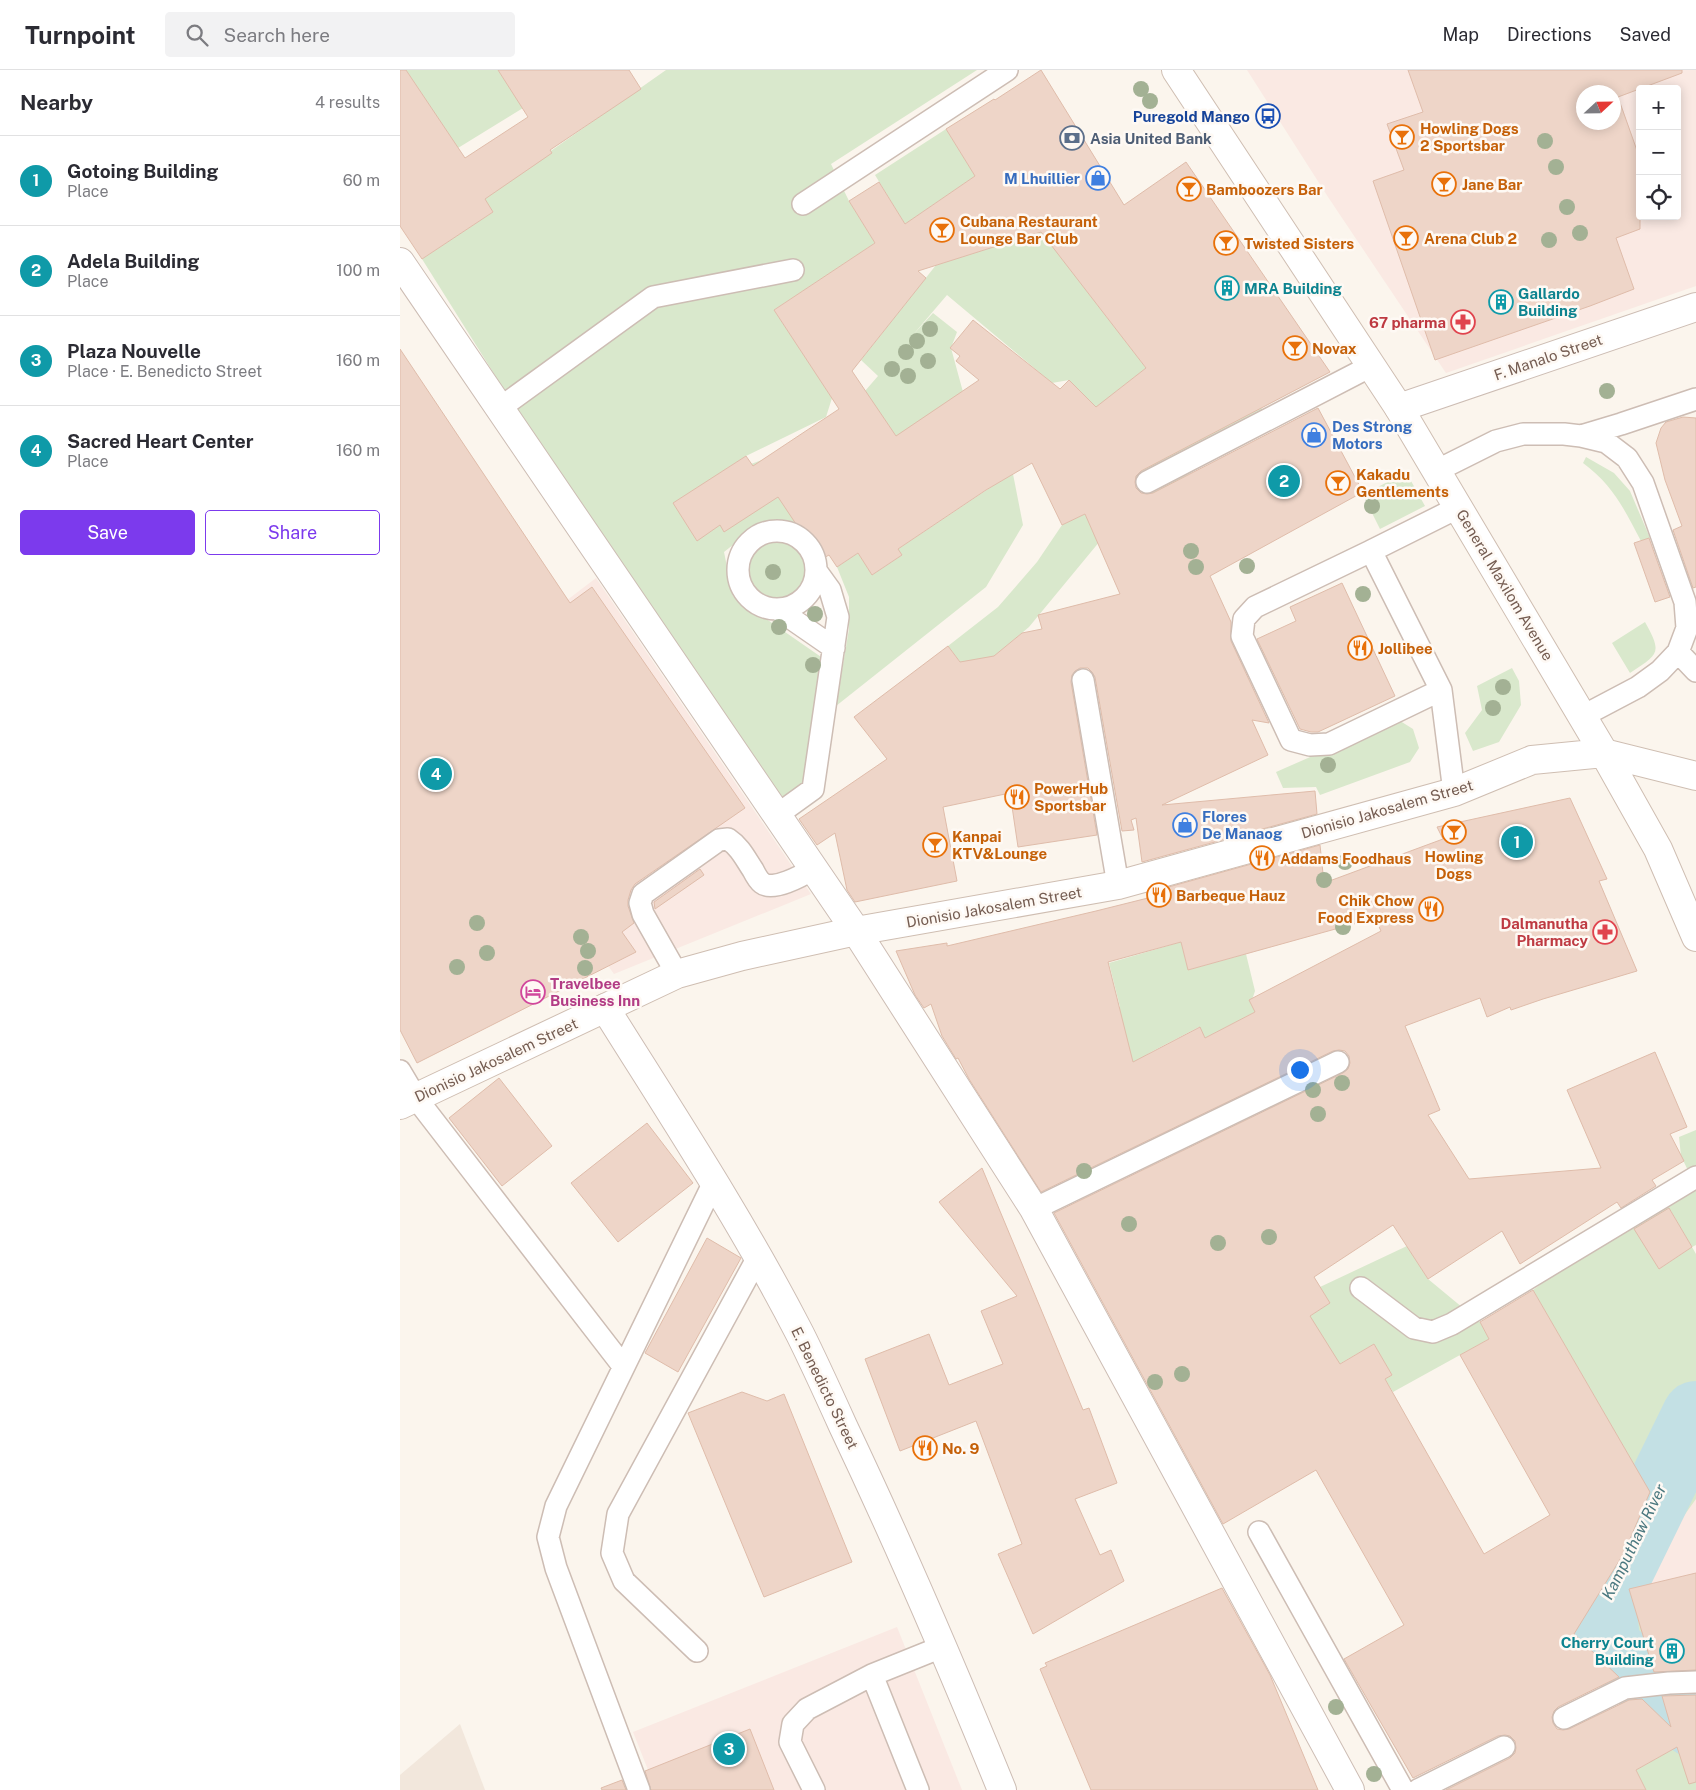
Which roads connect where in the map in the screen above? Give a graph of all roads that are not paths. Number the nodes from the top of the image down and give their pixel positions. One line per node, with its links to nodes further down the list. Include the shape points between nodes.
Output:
1 (1007, 70): 3 (lane)
2 (1176, 70): 7 (street, General Maxilom Avenue)
3 (803, 204)
4 (400, 262): 9 (street)
5 (794, 270): 9 (lane, via 653,297)
6 (1696, 307): 10 (street, F. Manalo Street)
7 (1371, 366): 10 (street, General Maxilom Avenue); 13 (lane)
8 (1696, 399): 11 (lane)
9 (500, 408): 27 (street)
10 (1400, 408): 12 (street, General Maxilom Avenue)
11 (1581, 436): 12 (lane, via 1523,434 1496,441); 19 (lane, via 1606,442 1627,458 1643,483 1685,602 1687,628)
12 (1436, 471): 14 (street, General Maxilom Avenue)
13 (1147, 482)
14 (1459, 507): 15 (lane); 23 (street, General Maxilom Avenue)
15 (1371, 551): 22 (lane); 22 (lane, via 1255,607 1244,619 1242,636 1291,740 1310,745 1329,744)
16 (817, 572): 17 (lane, via 812,590 798,604); 17 (lane, via 812,551 797,536 778,530 758,536 742,550 738,570 743,591 759,605); 18 (lane, via 830,590 838,616)
17 (779, 610): 18 (lane)
18 (834, 648): 27 (lane, via 813,789)
19 (1678, 652): 20 (lane); 23 (lane, via 1638,687)
20 (1696, 671)
21 (1083, 680): 29 (lane)
22 (1441, 690): 26 (lane)
23 (1583, 716): 24 (street, General Maxilom Avenue)
24 (1604, 752): 25 (street); 26 (street, Dionisio Jakosalem Street, via 1532,760); 31 (street, General Maxilom Avenue, via 1658,849)
25 (1696, 776)
26 (1454, 792): 29 (street, Dionisio Jakosalem Street)
27 (777, 815): 28 (street)
28 (813, 869): 30 (street); 32 (lane, via 799,877 768,886 761,882 738,846 728,839 719,840 643,894 640,903 643,914)
29 (1118, 885): 30 (street, Dionisio Jakosalem Street)
30 (856, 931): 32 (street, Dionisio Jakosalem Street); 39 (street)
31 (1696, 937)
32 (676, 974): 33 (street, Dionisio Jakosalem Street)
33 (605, 1008): 36 (street, Dionisio Jakosalem Street); 38 (street, E. Benedicto Street)
34 (1338, 1062): 39 (lane)
35 (400, 1072): 36 (lane)
36 (408, 1102): 42 (lane)
37 (1696, 1177): 41 (lane, via 1460,1319 1433,1332 1414,1328)
38 (714, 1182): 40 (street, E. Benedicto Street); 42 (lane)
39 (1034, 1209): 54 (street)
40 (758, 1257): 44 (street, E. Benedicto Street, via 813,1361); 45 (lane, via 618,1514 612,1553 624,1581)
41 (1361, 1288)
42 (623, 1366): 50 (lane, via 556,1506 548,1538 556,1568)
43 (1258, 1532): 55 (lane)
44 (944, 1646): 46 (lane); 53 (street, E. Benedicto Street)
45 (697, 1651)
46 (872, 1675): 51 (lane, via 806,1709 793,1724 790,1742); 52 (lane)
47 (1696, 1682): 48 (lane, via 1624,1688)
48 (1564, 1718)
49 (1504, 1747): 56 (lane)
50 (639, 1790)
51 (814, 1790)
52 (918, 1790)
53 (1002, 1790)
54 (1350, 1790)
55 (1403, 1790)
56 (1418, 1790)

